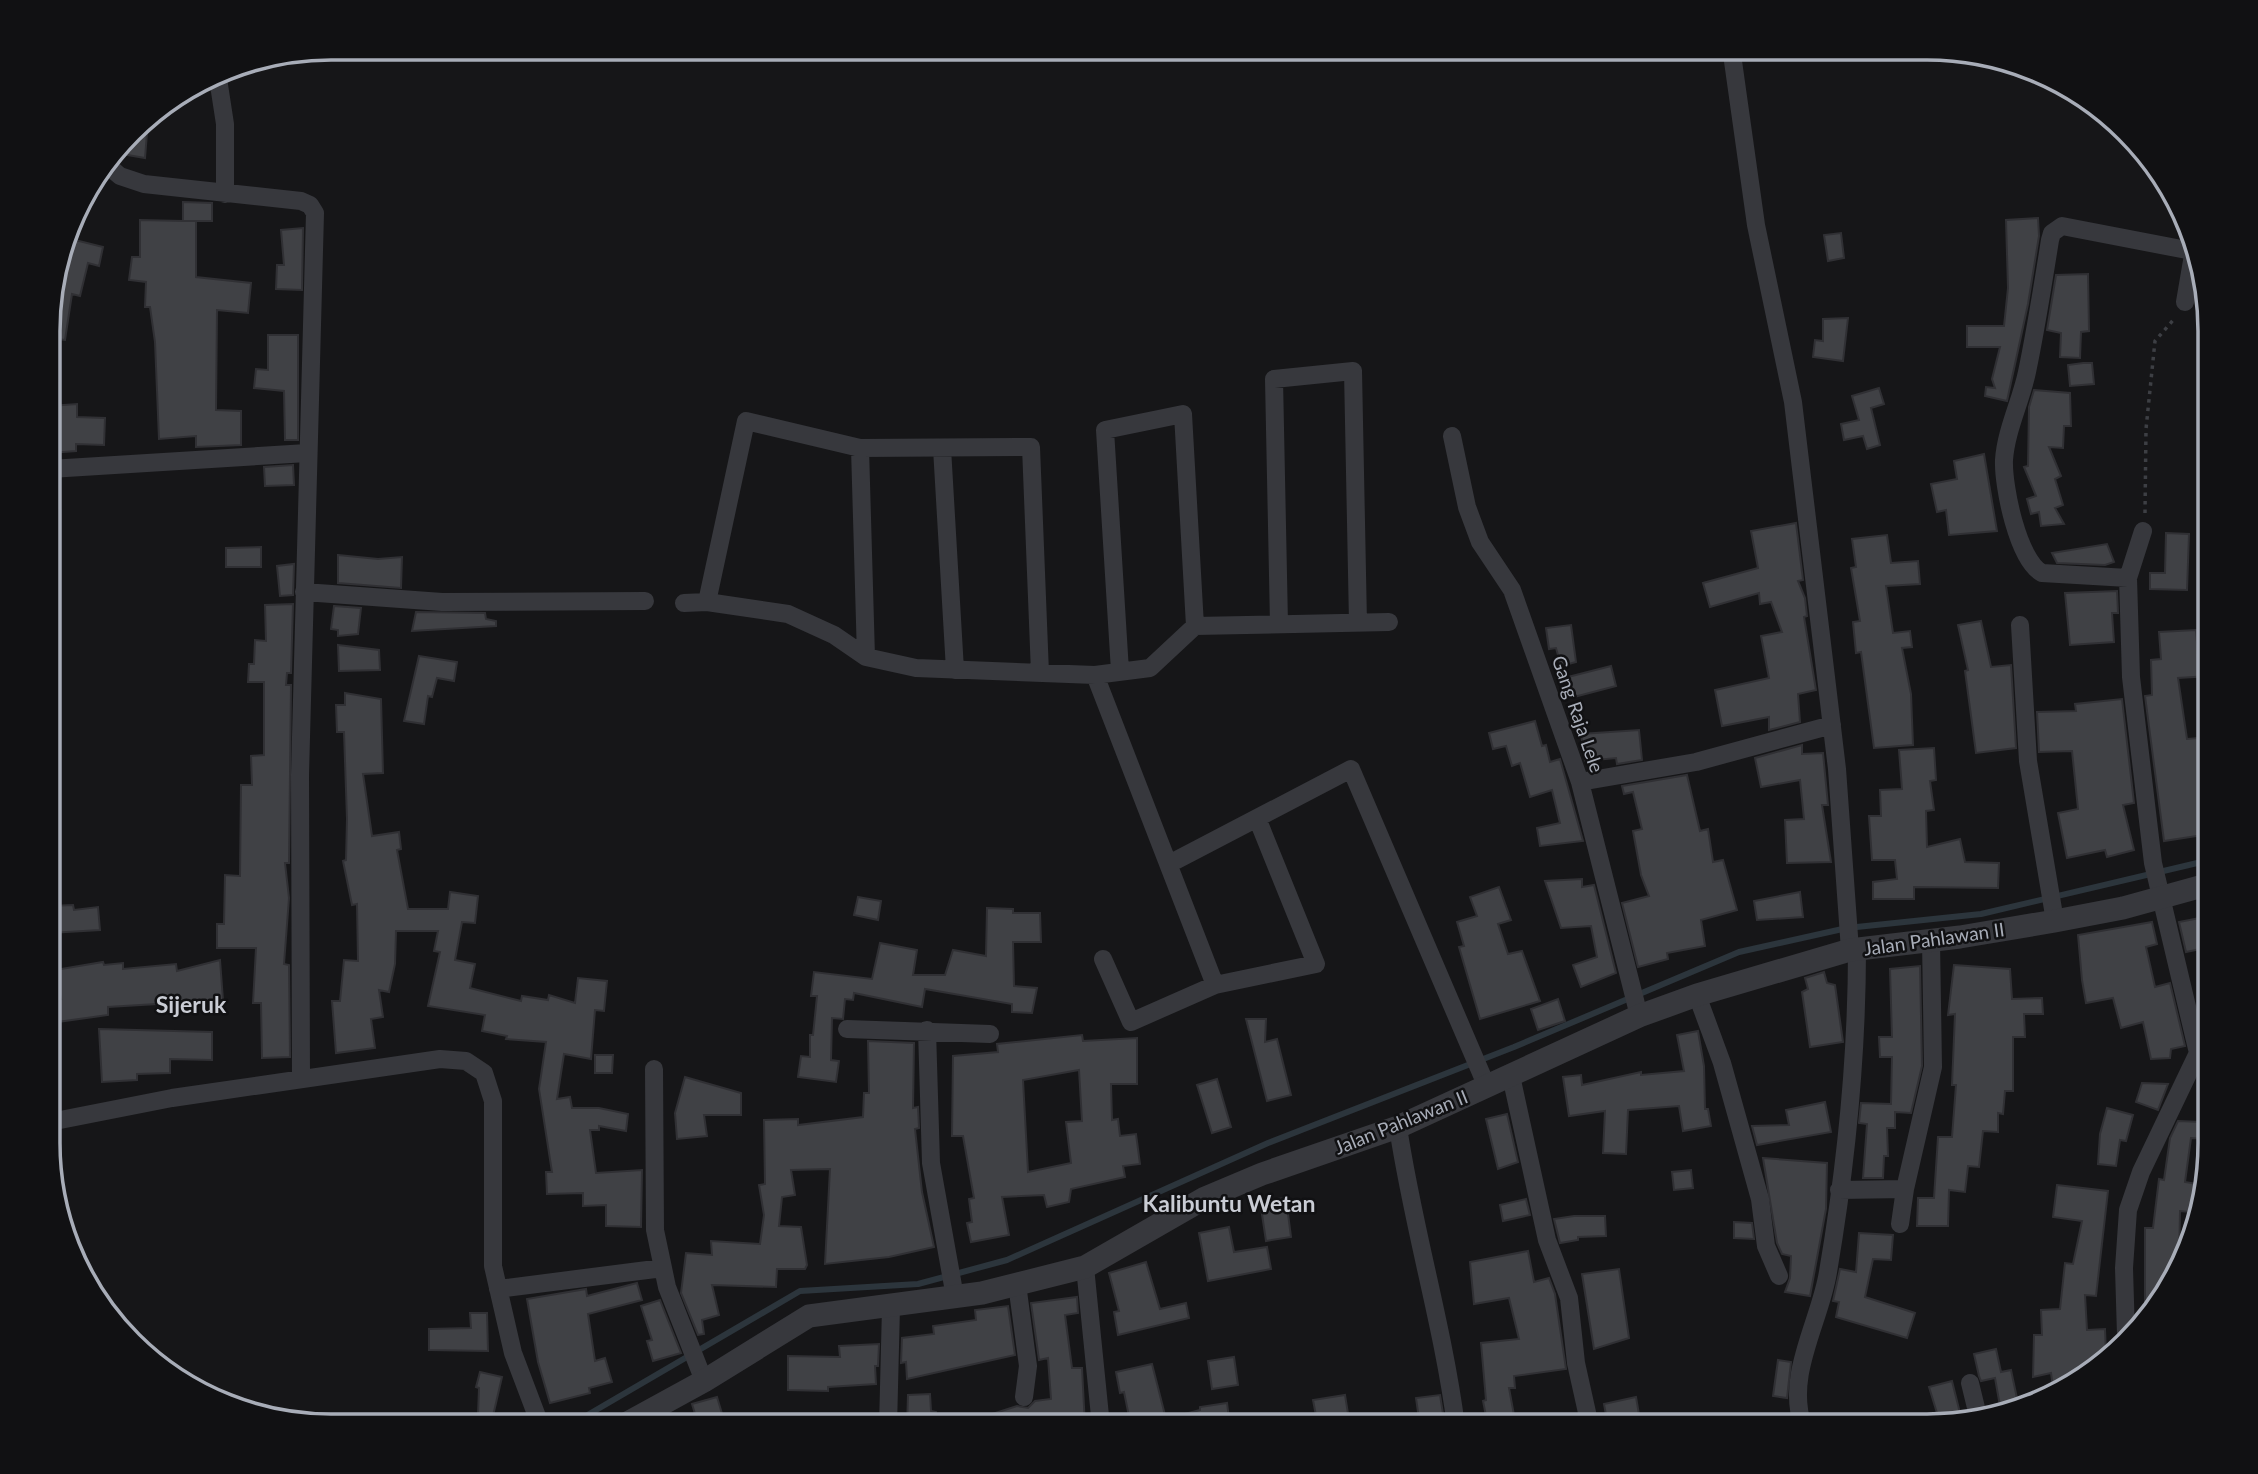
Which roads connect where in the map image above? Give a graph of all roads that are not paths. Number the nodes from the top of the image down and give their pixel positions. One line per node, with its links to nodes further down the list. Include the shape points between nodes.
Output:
1 (1733, 60): 29 (street, via 1756,225 1793,402)
2 (219, 84): 4 (street, via 225,124)
3 (113, 170): 4 (street, via 144,184)
4 (225, 194): 11 (street, via 301,201 316,213)
5 (2187, 252): 14 (street, via 2057,228 2050,240 2027,372 2007,443 2007,487 2023,551 2033,568 2042,573)
6 (2190, 265): 7 (street)
7 (2185, 302)
8 (1452, 436): 30 (street, Gang Raja Lele, via 1467,507 1480,542 1512,590)
9 (860, 448): 10 (street); 17 (street, via 746,421); 24 (street)
10 (942, 448): 25 (street); 27 (street, via 1031,447)
11 (307, 453): 12 (street); 15 (street)
12 (60, 468)
13 (2143, 531): 14 (street)
14 (2128, 578): 34 (street, via 2131,677)
15 (304, 592): 16 (street, via 442,602); 49 (street)
16 (645, 601)
17 (708, 602): 18 (street); 24 (street, via 788,614 834,635)
18 (684, 603)
19 (1389, 622): 20 (street)
20 (1358, 623): 21 (street); 21 (street, via 1353,371 1274,379)
21 (1279, 624): 23 (street)
22 (2020, 625): 35 (street, via 2028,761)
23 (1195, 626): 26 (street, via 1150,668); 26 (street, via 1183,414 1105,430)
24 (866, 657): 25 (street, via 916,668)
25 (955, 670): 27 (street)
26 (1120, 671): 28 (street)
27 (1040, 673): 28 (street)
28 (1095, 675): 32 (street)
29 (1832, 725): 30 (street, via 1696,762); 37 (street)
30 (1580, 782): 41 (street, Gang Raja Lele)
31 (1257, 817): 32 (street); 39 (street, via 1316,964); 50 (street, via 1351,769)
32 (1169, 864): 39 (street)
33 (2198, 886): 34 (street, Jalan Pahlawan II)
34 (2159, 891): 35 (street, Jalan Pahlawan II, via 2123,908); 45 (street)
35 (2054, 916): 36 (street, Jalan Pahlawan II)
36 (1931, 941): 37 (street, Jalan Pahlawan II); 53 (street, via 1933,1067)
37 (1852, 945): 40 (street, Jalan Pahlawan II); 54 (street, via 1857,998)
38 (1103, 959): 39 (street, via 1131,1022)
39 (1215, 985)
40 (1697, 995): 41 (street, Jalan Pahlawan II); 58 (street, via 1722,1063 1760,1199 1763,1237)
41 (1639, 1015): 48 (street, Jalan Pahlawan II)
42 (847, 1029): 43 (street)
43 (927, 1030): 44 (street); 61 (street, via 931,1164)
44 (990, 1034)
45 (2198, 1053)
46 (2198, 1053): 63 (street, via 2141,1172 2128,1210)
47 (654, 1069): 57 (street, via 655,1230)
48 (1511, 1076): 50 (street, Jalan Pahlawan II); 73 (street, via 1547,1240 1569,1298)
49 (301, 1079): 51 (street); 60 (street, via 440,1059 466,1061 484,1073 493,1101 493,1265)
50 (1487, 1087): 52 (street, Jalan Pahlawan II)
51 (60, 1120)
52 (1398, 1127): 56 (street, Jalan Pahlawan II, via 1205,1198); 72 (street, via 1409,1202 1449,1370)
53 (1905, 1189): 54 (street); 55 (street)
54 (1839, 1190): 74 (street, via 1828,1275 1797,1386)
55 (1900, 1224)
56 (1085, 1267): 59 (street, Jalan Pahlawan II); 71 (street)
57 (663, 1268): 60 (street); 64 (street)
58 (1779, 1276)
59 (1017, 1284): 61 (street, Jalan Pahlawan II); 66 (street, via 1028,1366)
60 (498, 1289): 68 (street, via 513,1353)
61 (954, 1291): 62 (street, Jalan Pahlawan II)
62 (891, 1307): 64 (street, Jalan Pahlawan II, via 809,1316); 70 (street)
63 (2126, 1328)
64 (701, 1375): 69 (street, Jalan Pahlawan II)
65 (1970, 1383): 67 (street)
66 (1024, 1397)
67 (1977, 1409)
68 (536, 1414)
69 (645, 1414)
70 (888, 1414)
71 (1100, 1414)
72 (1454, 1414)
73 (1587, 1414)
74 (1799, 1414)

